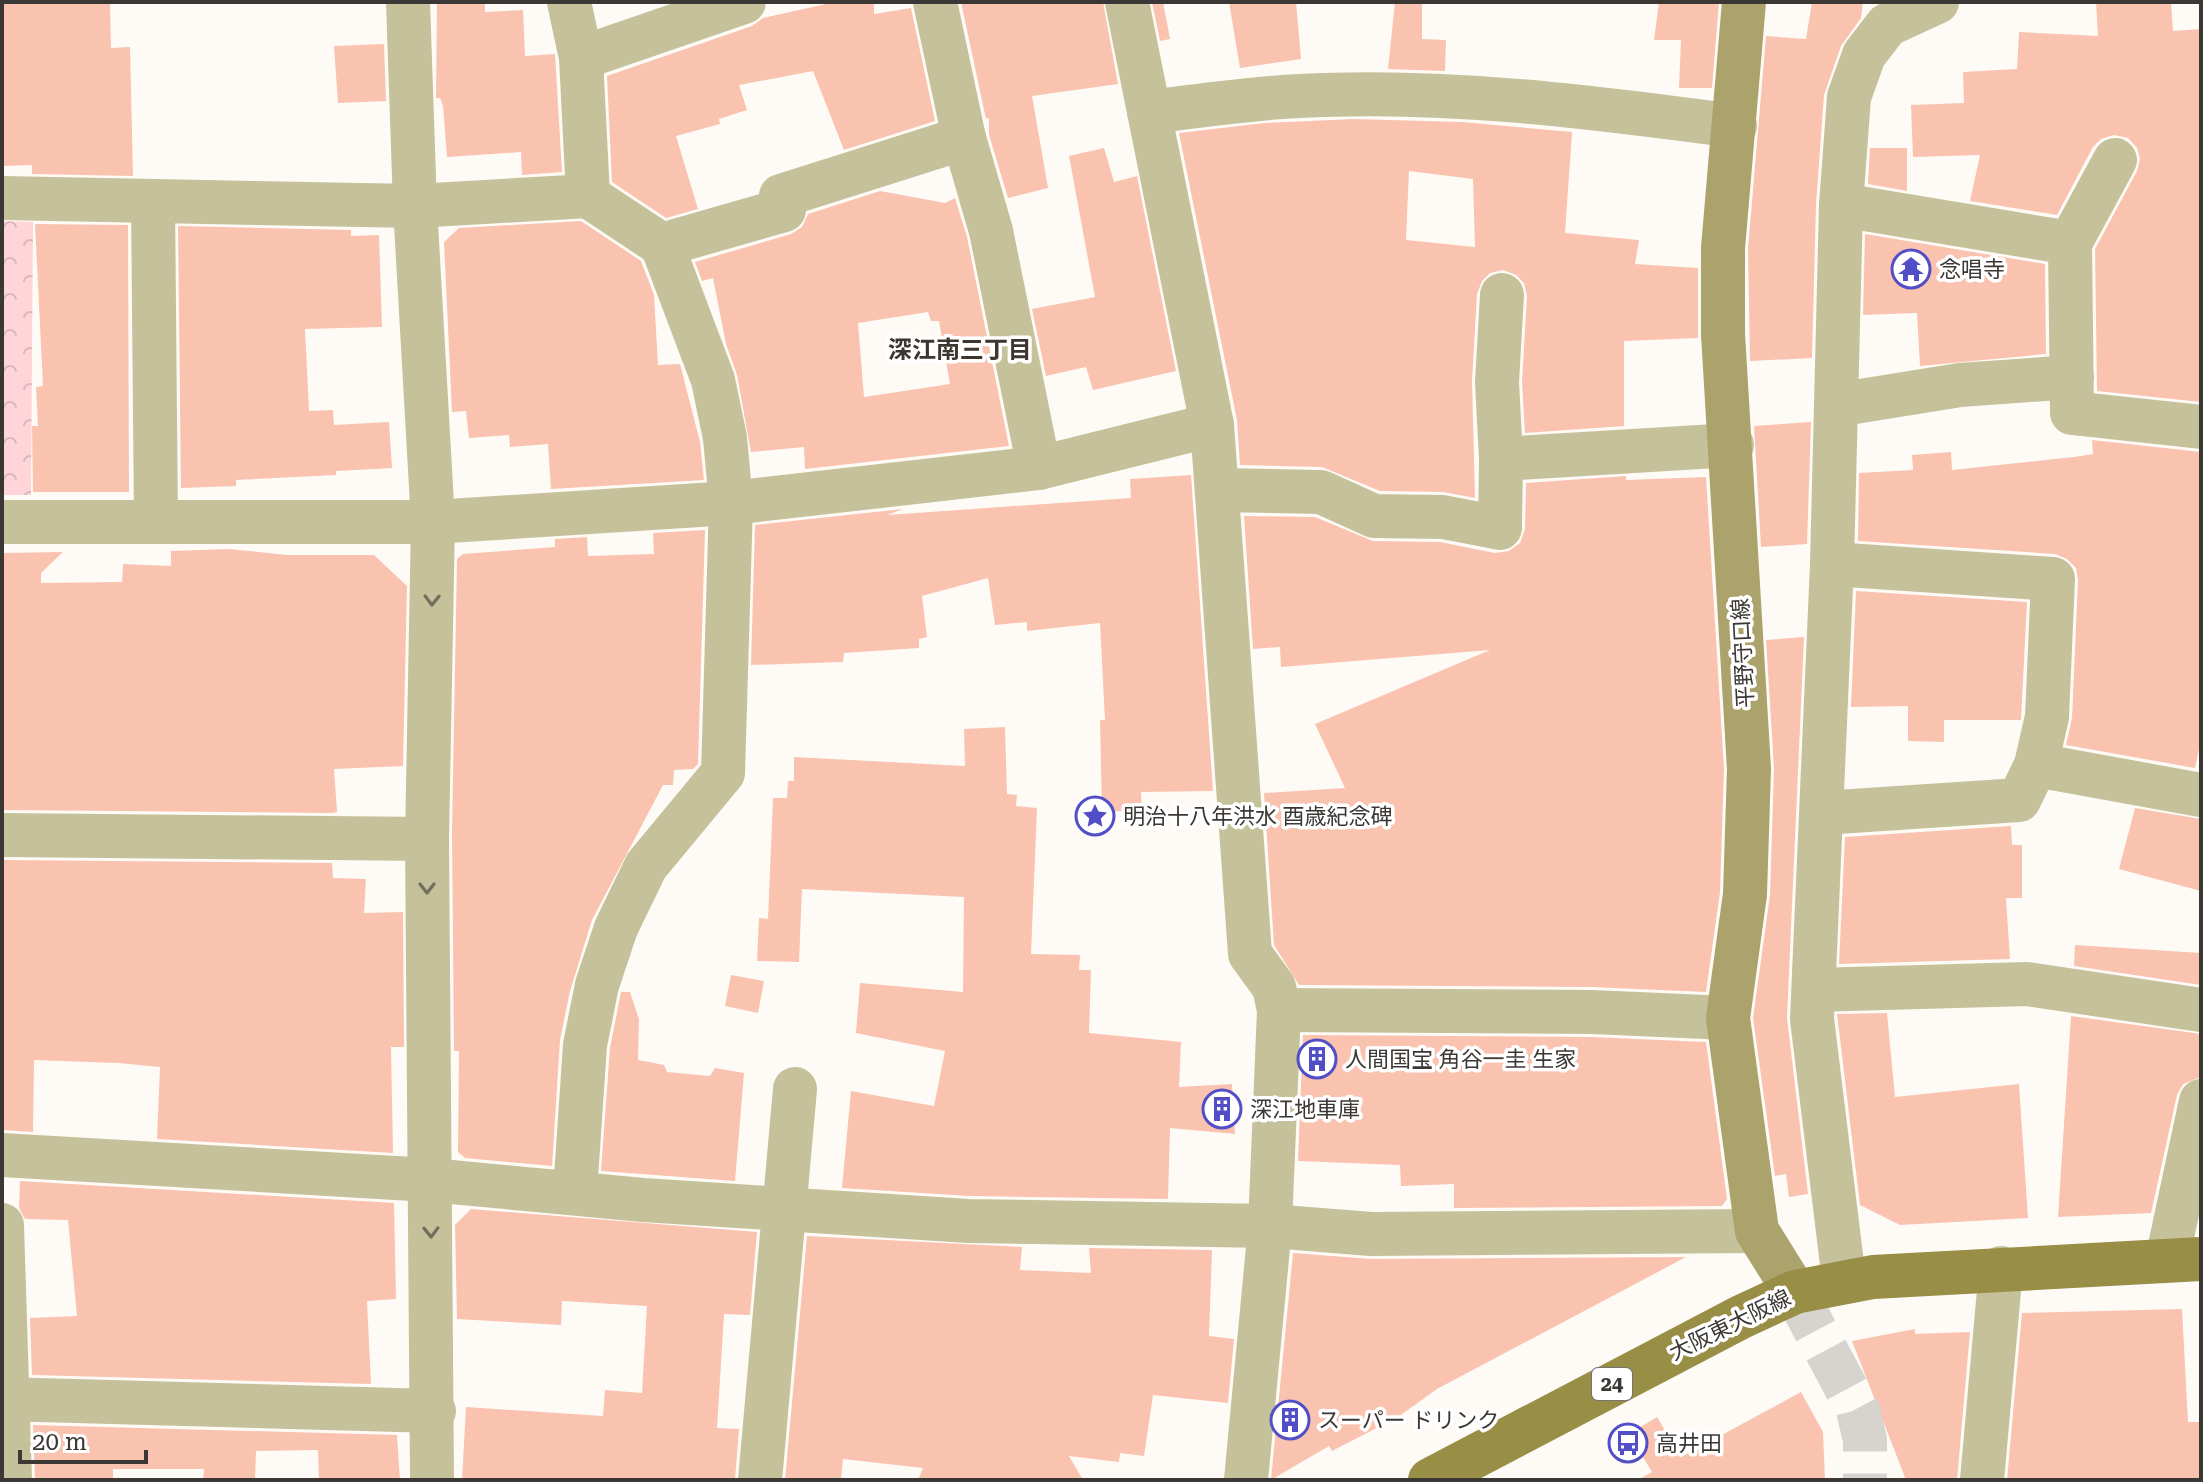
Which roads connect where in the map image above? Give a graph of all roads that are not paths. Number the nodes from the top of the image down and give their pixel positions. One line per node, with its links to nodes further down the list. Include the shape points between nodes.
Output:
1 (408, 2): 17 (street)
2 (569, 2): 8 (street)
3 (744, 2): 8 (street)
4 (935, 2): 11 (street)
5 (1127, 2): 9 (street)
6 (1744, 2): 10 (main road, 平野守口線)
7 (1937, 2): 16 (street, via 1887,25 1864,55 1849,97)
8 (581, 58): 13 (street)
9 (1149, 112): 10 (street, via 1300,96 1422,98 1565,103); 23 (street)
10 (1735, 126): 25 (main road, 平野守口線, via 1723,248)
11 (964, 138): 19 (street, via 781,196 784,210); 27 (street, via 991,231)
12 (2115, 160): 18 (street)
13 (588, 196): 17 (street); 19 (street)
14 (2, 198): 15 (street)
15 (153, 201): 17 (street); 31 (street)
16 (1841, 205): 18 (street); 22 (street)
17 (415, 206): 32 (street)
18 (2070, 243): 21 (street)
19 (662, 245): 29 (street, via 713,380)
20 (1502, 295): 26 (street, via 1497,382)
21 (2072, 377): 22 (street, via 1960,385); 24 (street, via 2072,413)
22 (1836, 405): 33 (street)
23 (1212, 425): 27 (street); 28 (street)
24 (2201, 427)
25 (1732, 445): 26 (street); 42 (main road, 平野守口線, via 1749,769 1745,894)
26 (1501, 459): 28 (street, via 1500,528 1443,517 1374,516 1321,492)
27 (1039, 468): 29 (street)
28 (1218, 490): 40 (street, via 1250,954 1274,987)
29 (731, 503): 32 (street); 47 (street, via 723,773 646,866 616,928 585,1045)
30 (2, 522): 31 (street)
31 (156, 522): 32 (street)
32 (433, 522): 38 (street, one-way to 38)
33 (1832, 564): 34 (street, via 2053,579 2047,717); 36 (street)
34 (2036, 765): 35 (street); 36 (street, via 2019,800)
35 (2201, 795)
36 (1822, 813): 39 (street)
37 (2, 835): 38 (street)
38 (427, 839): 46 (street, one-way to 46)
39 (1814, 990): 41 (street, via 2027,984); 54 (street, via 1812,1019)
40 (1279, 1010): 42 (street); 50 (street)
41 (2201, 1010)
42 (1728, 1018): 51 (main road, 平野守口線)
43 (795, 1089): 48 (street)
44 (2201, 1101): 52 (street)
45 (2, 1155): 46 (street)
46 (430, 1180): 47 (street); 57 (street, one-way to 57)
47 (575, 1192): 48 (street)
48 (786, 1209): 50 (street, via 968,1221); 60 (street)
49 (2, 1225): 56 (street)
50 (1270, 1226): 51 (street, via 1386,1234); 61 (street)
51 (1757, 1231): 55 (main road, 平野守口線)
52 (2184, 1260): 53 (main road, 大阪東大阪線 / 24)
53 (2001, 1268): 54 (main road, 大阪東大阪線 / 24); 63 (street)
54 (1844, 1280): 55 (main road, 大阪東大阪線 / 24)
55 (1795, 1292): 62 (main road, 大阪東大阪線 / 24)
56 (5, 1399): 57 (street); 58 (street)
57 (434, 1411): 59 (street)
58 (10, 1480)
59 (432, 1480)
60 (760, 1480)
61 (1246, 1480)
62 (1430, 1480)
63 (1982, 1480)

